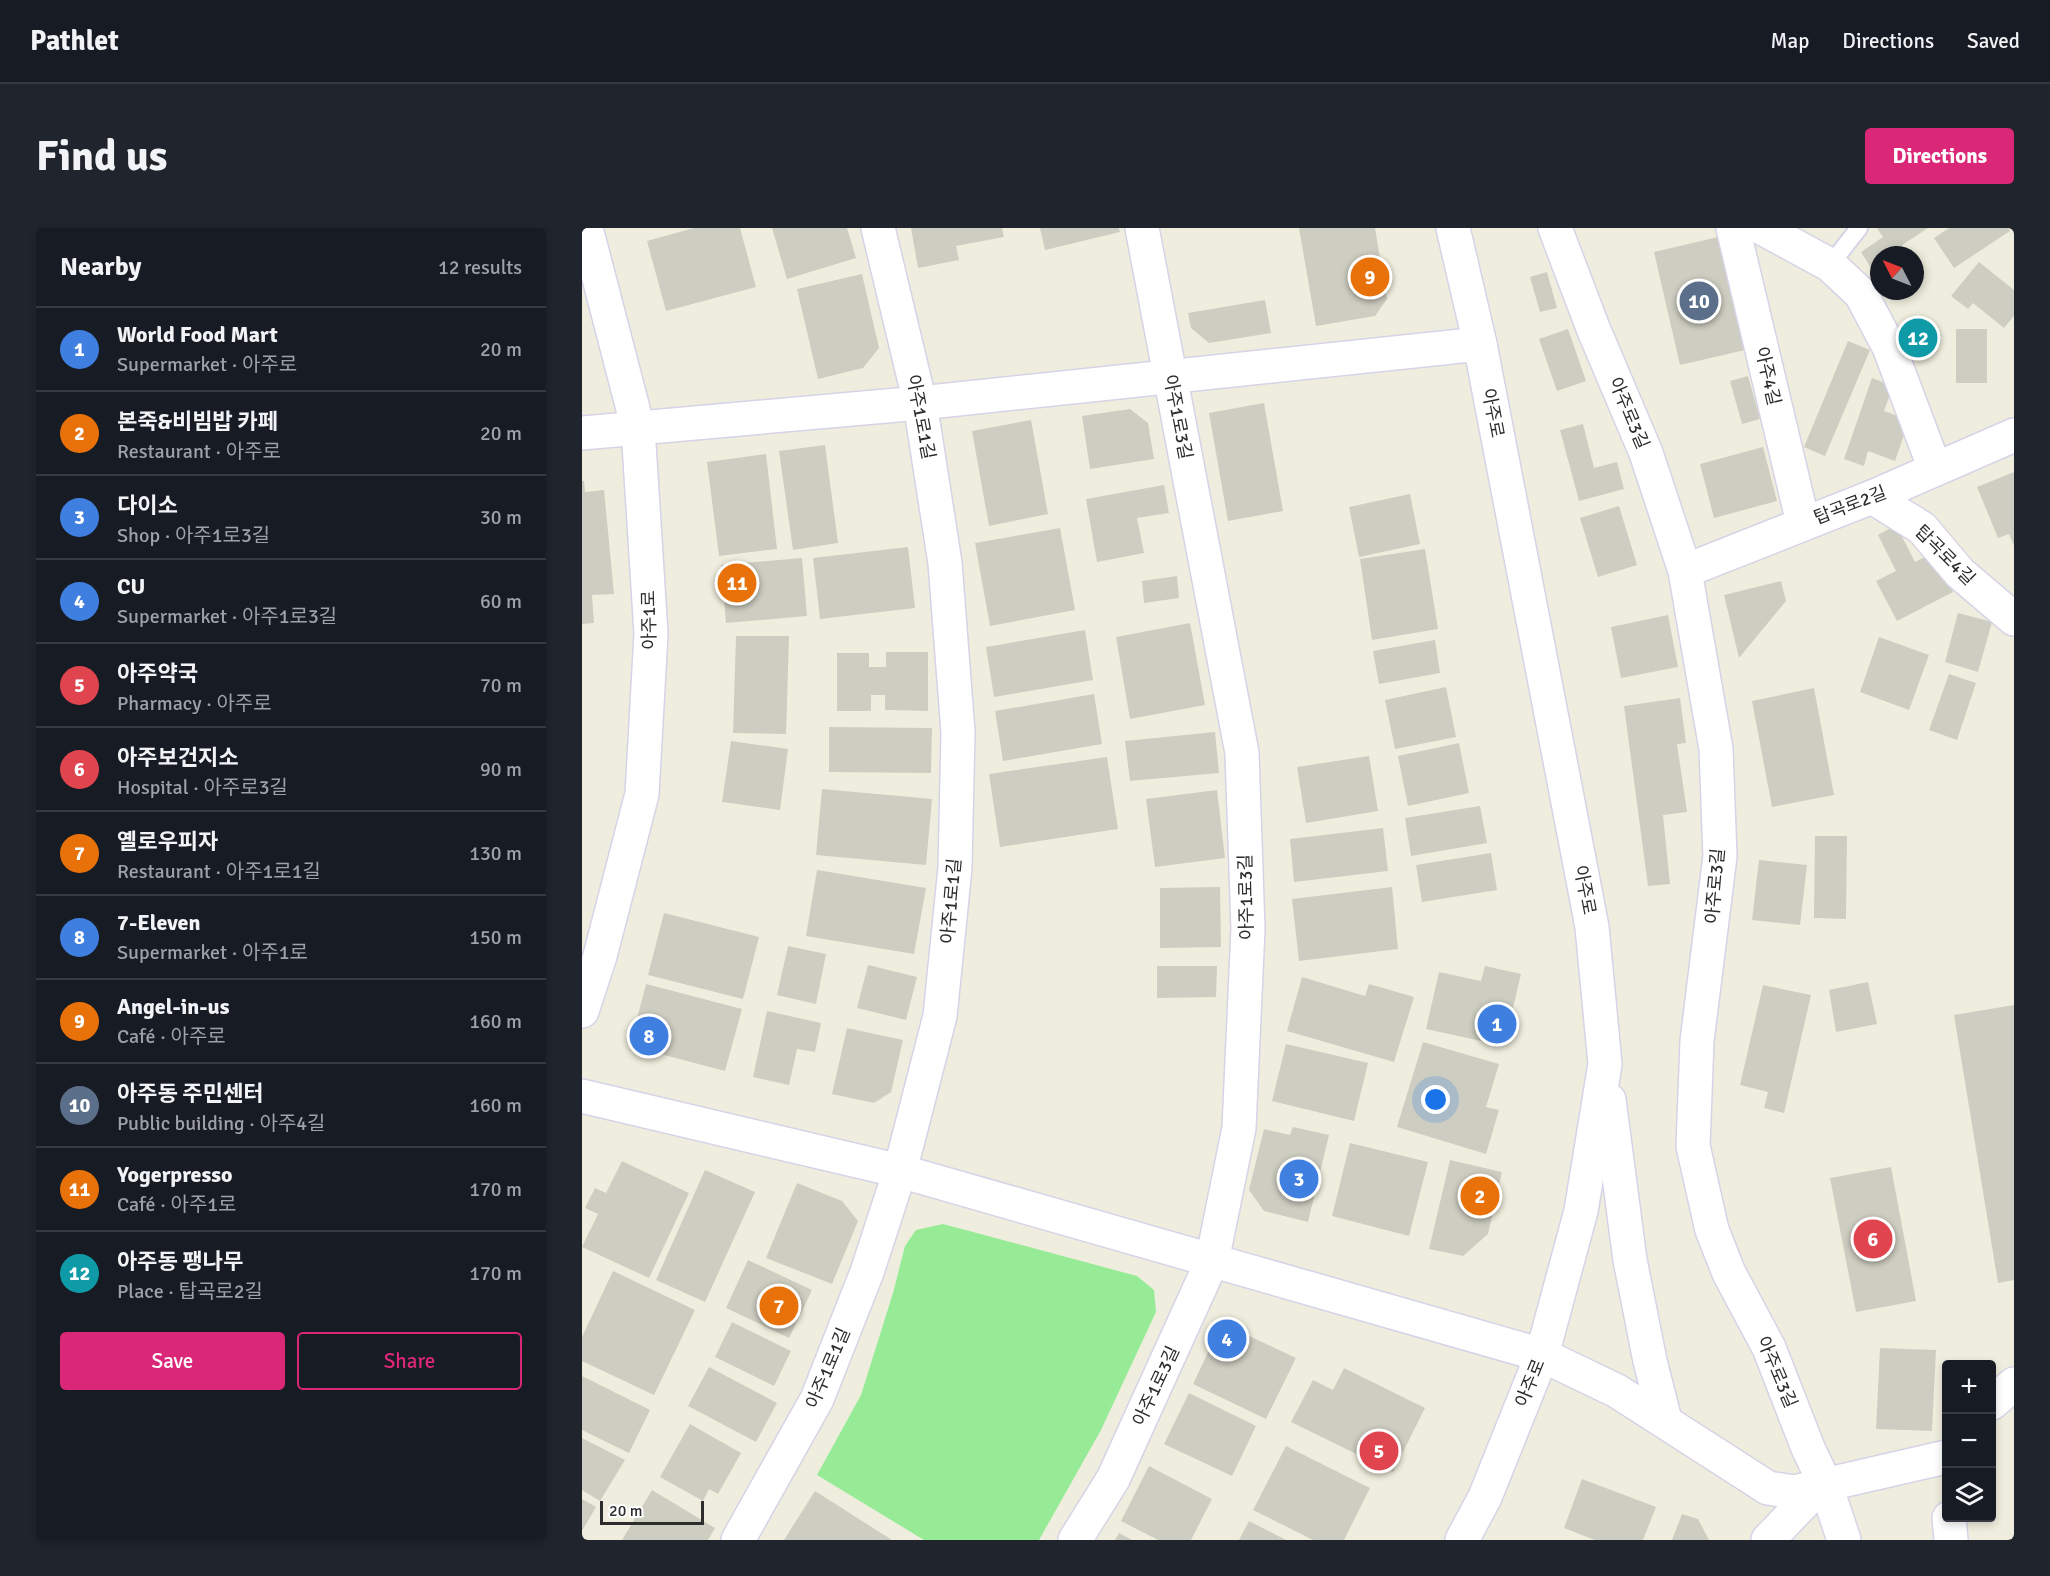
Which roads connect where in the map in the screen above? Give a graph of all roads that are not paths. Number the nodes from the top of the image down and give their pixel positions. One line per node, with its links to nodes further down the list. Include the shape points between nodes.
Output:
1 (586, 228): 13 (street, 아주1로)
2 (878, 228): 12 (street, 아주1로1길)
3 (1142, 228): 11 (street, 아주1로3길)
4 (1453, 228): 10 (street, 아주로)
5 (1555, 228): 19 (street, 아주로3길, via 1646,453)
6 (1733, 228): 18 (street, 아주4길)
7 (1762, 228): 9 (street)
8 (1859, 228): 9 (lane)
9 (1830, 266): 16 (street, via 1861,294 1888,347)
10 (1480, 344): 11 (street); 22 (street, 아주로, via 1592,927)
11 (1170, 377): 12 (street); 25 (street, 아주1로3길, via 1242,753 1248,929 1239,1128)
12 (920, 402): 13 (street); 24 (street, 아주1로1길, via 946,574 958,732 955,868 940,1016)
13 (638, 428): 14 (street); 21 (street, 아주1로, via 651,634 642,794)
14 (582, 433)
15 (2014, 435): 16 (street, 탑곡로2길)
16 (1935, 469): 17 (street, 탑곡로2길)
17 (1872, 497): 18 (street, 탑곡로2길); 20 (street, 탑곡로4길, via 1922,528 1960,573)
18 (1803, 523): 19 (street, 탑곡로2길)
19 (1685, 571): 31 (street, 아주로3길, via 1716,749 1720,856 1697,1041 1693,1146 1712,1230 1729,1273 1769,1348)
20 (2014, 619)
21 (582, 1011)
22 (1605, 1064): 26 (street, 아주로, via 1581,1211); 29 (street, via 1630,1260)
23 (582, 1096): 24 (street)
24 (900, 1171): 25 (street); 33 (street, 아주1로1길, via 867,1272 817,1399)
25 (1212, 1261): 26 (street); 34 (street, 아주1로3길, via 1113,1479)
26 (1542, 1355): 29 (street, via 1617,1391); 35 (street, 아주로, via 1485,1497)
27 (2014, 1384): 28 (street)
28 (1996, 1400)
29 (1665, 1420): 31 (street, via 1768,1488 1794,1492)
30 (1942, 1458): 31 (street)
31 (1826, 1486): 36 (street, via 1808,1498); 37 (street, 아주로3길)
32 (1949, 1522): 38 (street)
33 (738, 1540)
34 (1075, 1540)
35 (1462, 1540)
36 (1768, 1540)
37 (1844, 1540)
38 (1951, 1540)

